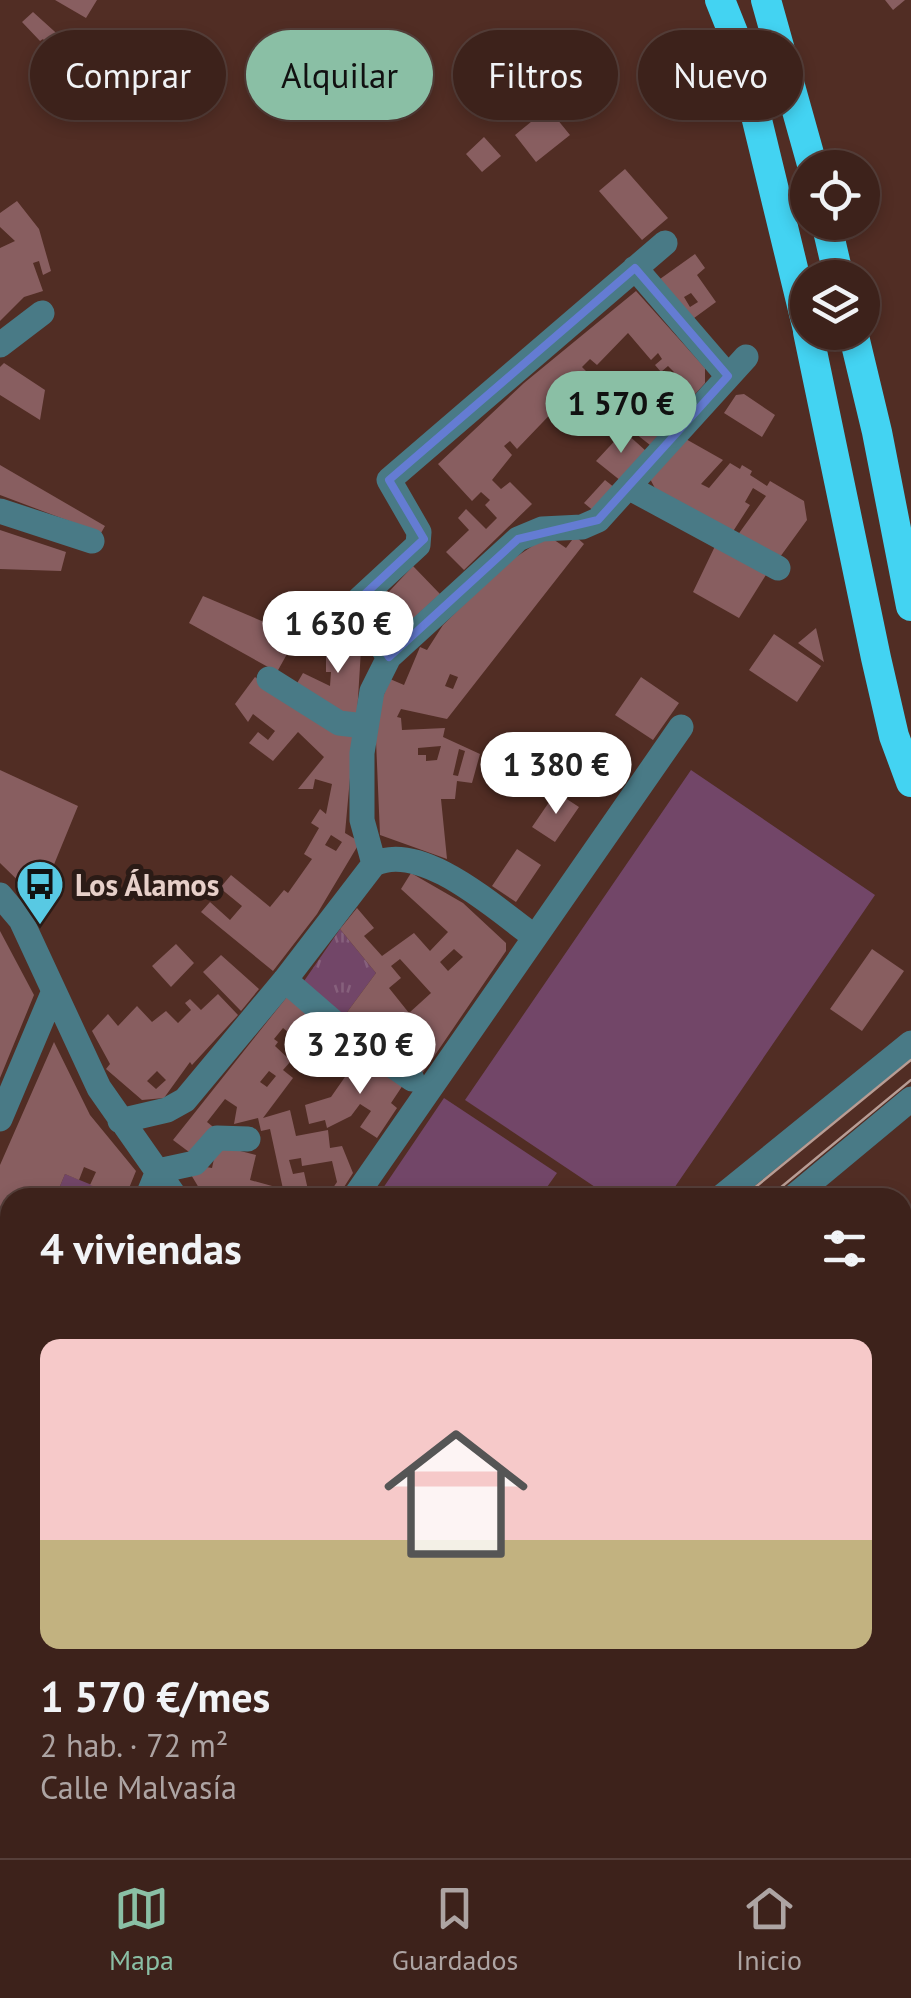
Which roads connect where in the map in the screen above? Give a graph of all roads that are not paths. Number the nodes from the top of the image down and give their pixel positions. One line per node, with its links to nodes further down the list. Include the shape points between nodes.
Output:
1 (720, 0): 5 (highway, via 740,50)
2 (766, 0): 3 (highway)
3 (807, 150)
4 (665, 243): 6 (street)
5 (791, 260)
6 (635, 268): 11 (street, via 737,367); 16 (street, via 388,480 419,532 418,545 352,606)
7 (42, 313): 8 (street)
8 (0, 345)
9 (812, 350): 20 (highway, via 876,658)
10 (856, 350): 15 (highway)
11 (628, 487): 14 (street); 16 (street, via 598,520 518,540)
12 (0, 510): 13 (street)
13 (92, 541)
14 (778, 568)
15 (911, 606)
16 (389, 657): 18 (street)
17 (269, 680): 18 (street, via 339,723)
18 (364, 726): 21 (street, via 362,820)
19 (680, 728): 23 (street)
20 (911, 782)
21 (374, 864): 23 (street, via 416,862 451,877); 24 (street)
22 (0, 895): 25 (street, via 21,920)
23 (535, 938): 35 (street)
24 (285, 980): 27 (street); 30 (street, via 185,1100)
25 (53, 993): 29 (street); 30 (street)
26 (911, 1043): 36 (street)
27 (412, 1078)
28 (911, 1098): 37 (street)
29 (0, 1119)
30 (120, 1120): 32 (street)
31 (248, 1138): 32 (street, via 218,1138 196,1163)
32 (158, 1172): 33 (street); 34 (street)
33 (151, 1188)
34 (169, 1188)
35 (361, 1188)
36 (732, 1188)
37 (804, 1188)

